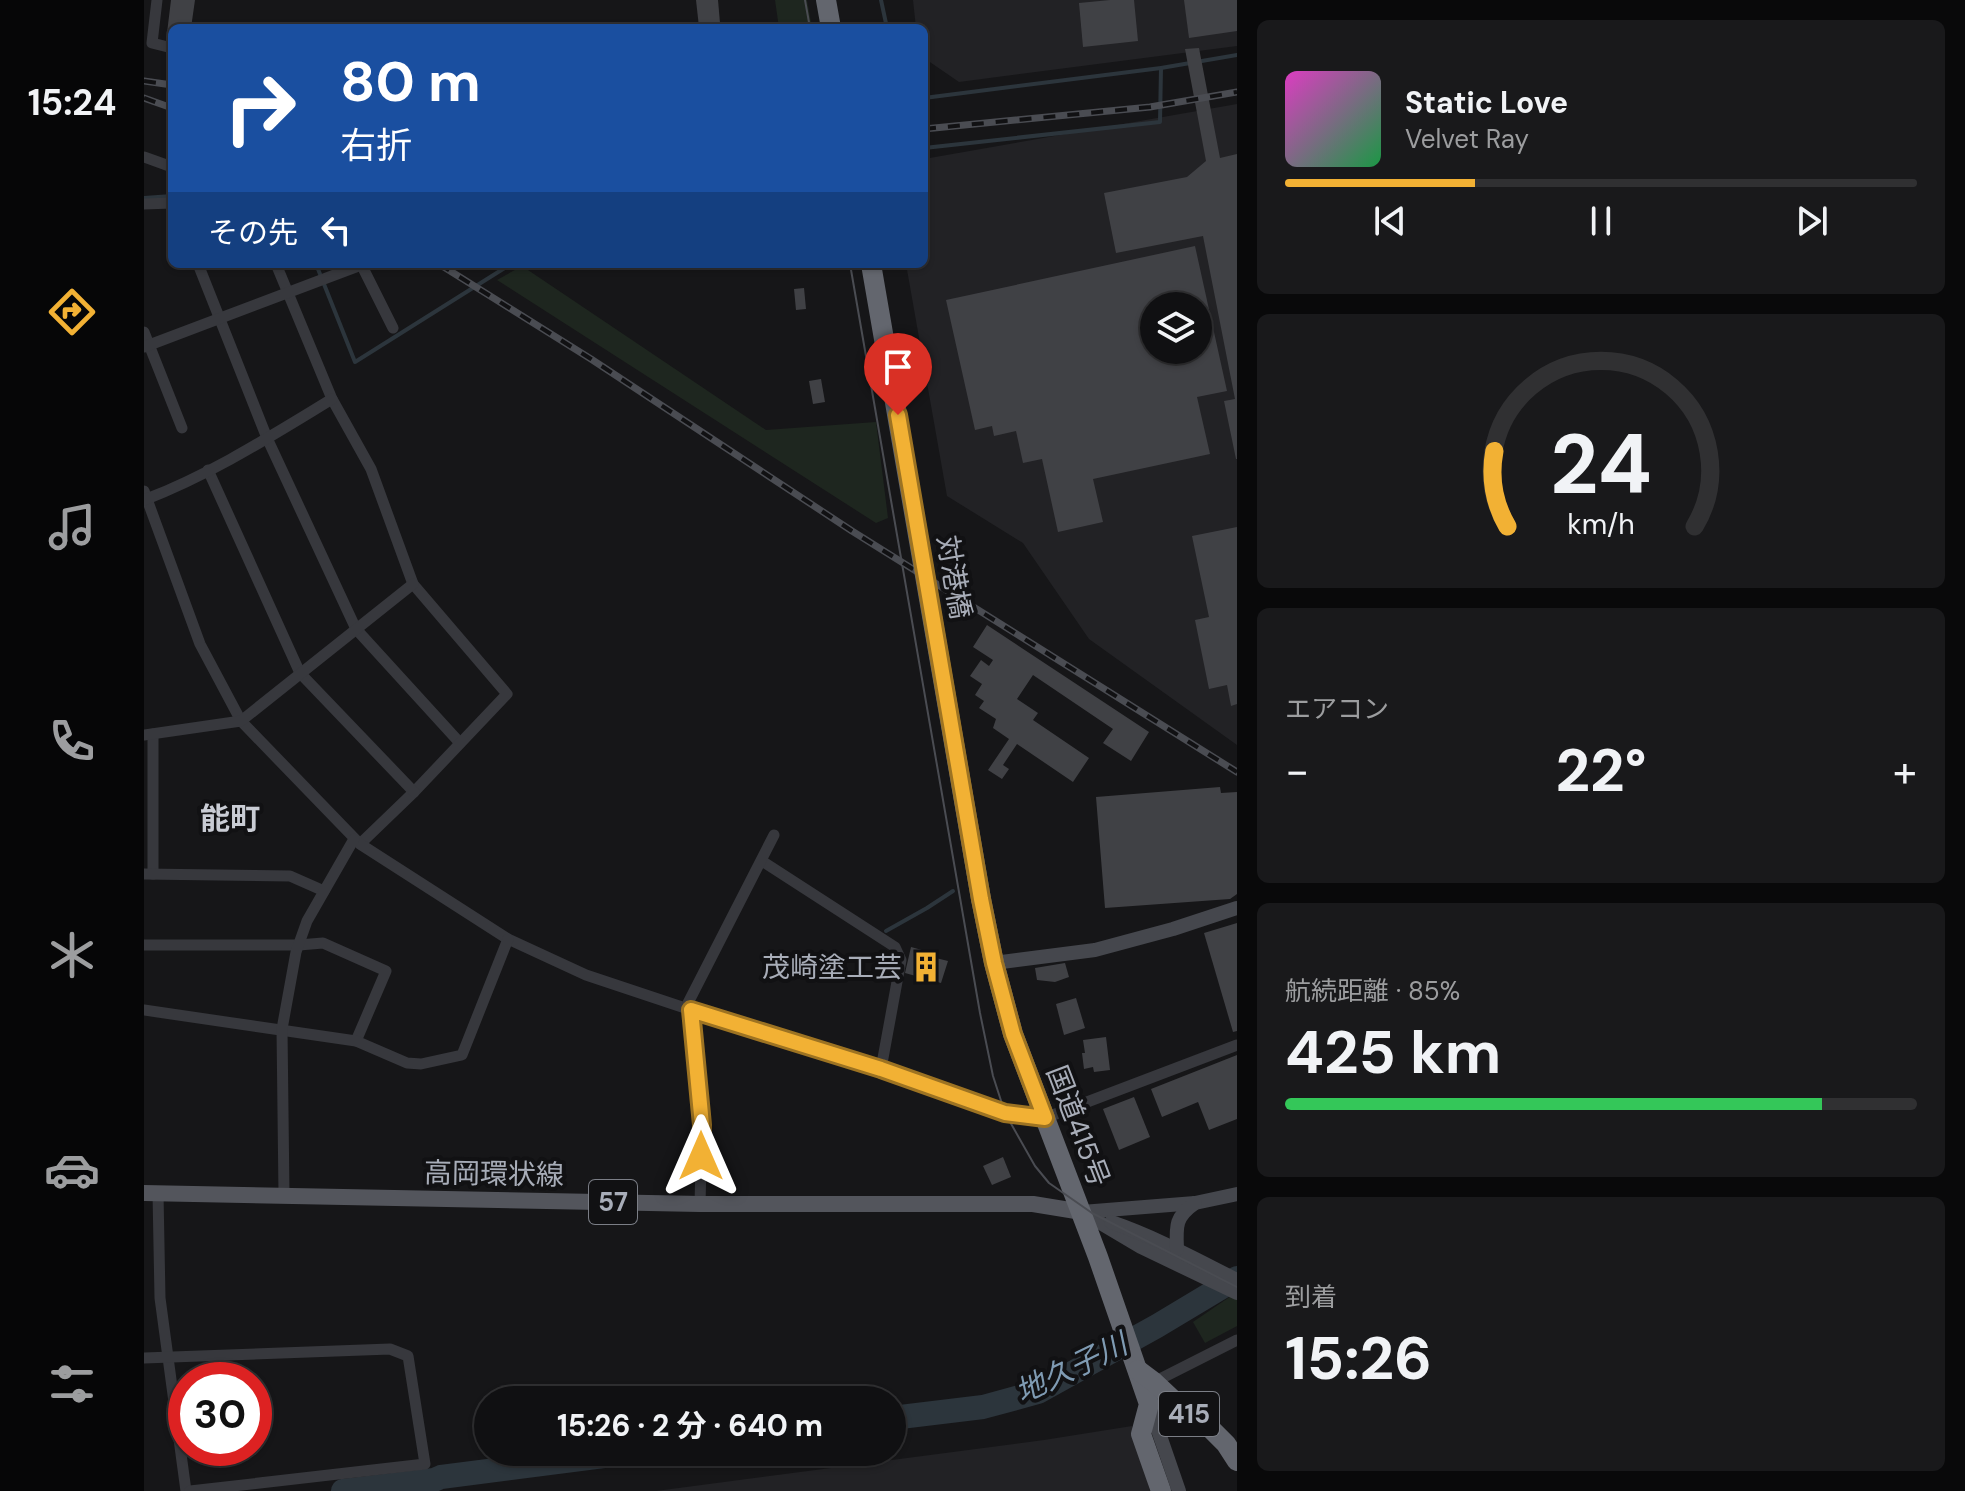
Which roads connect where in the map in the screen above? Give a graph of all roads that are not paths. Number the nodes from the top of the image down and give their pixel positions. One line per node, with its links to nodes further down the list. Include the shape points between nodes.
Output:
1 (157, 0): 4 (street, via 152,43)
2 (826, 0): 3 (highway)
3 (830, 24)
4 (168, 47)
5 (144, 157): 6 (street)
6 (168, 166)
7 (168, 203): 8 (street)
8 (144, 204)
9 (199, 268): 15 (street)
10 (278, 268): 14 (street)
11 (351, 268): 14 (street)
12 (363, 268): 16 (street)
13 (872, 268): 36 (highway, 対港橋 / 415, bridge)
14 (287, 293): 15 (street); 19 (street)
15 (218, 318): 18 (street); 21 (street)
16 (393, 328)
17 (144, 332): 18 (street)
18 (146, 346): 20 (street)
19 (332, 399): 21 (street); 24 (street, via 371,469)
20 (182, 428)
21 (267, 438): 22 (street); 25 (street)
22 (208, 470): 23 (street); 26 (street)
23 (145, 497): 27 (street, via 200,644)
24 (413, 584): 25 (street); 29 (street, via 507,694)
25 (356, 629): 26 (street); 29 (street)
26 (300, 673): 27 (street); 30 (street)
27 (241, 721): 28 (street); 32 (street)
28 (148, 734): 34 (street)
29 (460, 743): 30 (street)
30 (414, 792): 32 (street)
31 (774, 835): 33 (street)
32 (357, 842): 35 (street); 38 (street)
33 (762, 861): 43 (street, via 688,1003); 47 (street, via 895,947 901,960)
34 (149, 874): 35 (street, via 290,876)
35 (324, 891): 40 (street)
36 (981, 899): 41 (highway, 国道415号 / 415)
37 (1237, 908): 41 (main road, via 1095,950)
38 (508, 939): 43 (street, via 586,975); 45 (street, via 462,1055 407,1063)
39 (144, 945): 40 (street)
40 (299, 945): 44 (street); 45 (street, via 323,943 386,971)
41 (994, 963): 48 (highway, 国道415号 / 415, via 1013,1034)
42 (144, 1010): 44 (street)
43 (691, 1010): 47 (street); 53 (street, via 702,1125)
44 (282, 1029): 45 (street); 51 (street)
45 (356, 1041)
46 (1237, 1045): 48 (street)
47 (881, 1069): 48 (street, via 1005,1113)
48 (1045, 1118): 54 (highway, 国道415号 / 415)
49 (151, 1193): 51 (main road, 高岡環状線 / 57); 60 (street)
50 (1237, 1194): 52 (main road)
51 (284, 1195): 53 (main road, 高岡環状線 / 57)
52 (1195, 1203): 54 (main road); 55 (main road, via 1177,1226)
53 (700, 1204): 54 (main road, 高岡環状線 / 57, via 1033,1204)
54 (1082, 1212): 55 (main road); 56 (main road, via 1141,1247); 61 (highway, 国道415号 / 415)
55 (1177, 1249): 56 (main road)
56 (1210, 1274): 57 (main road)
57 (1236, 1288)
58 (1237, 1340): 61 (street)
59 (144, 1358): 60 (street)
60 (168, 1358): 64 (street); 64 (street, via 390,1349 408,1356 425,1464)
61 (1143, 1371): 62 (highway, 国道415号 / 415); 63 (highway, 国道415号 / 415, via 1210,1428)
62 (1149, 1404): 65 (highway, 国道415号 / 415, via 1141,1434); 66 (main road)
63 (1237, 1461)
64 (188, 1491)
65 (1161, 1491)
66 (1179, 1491)

